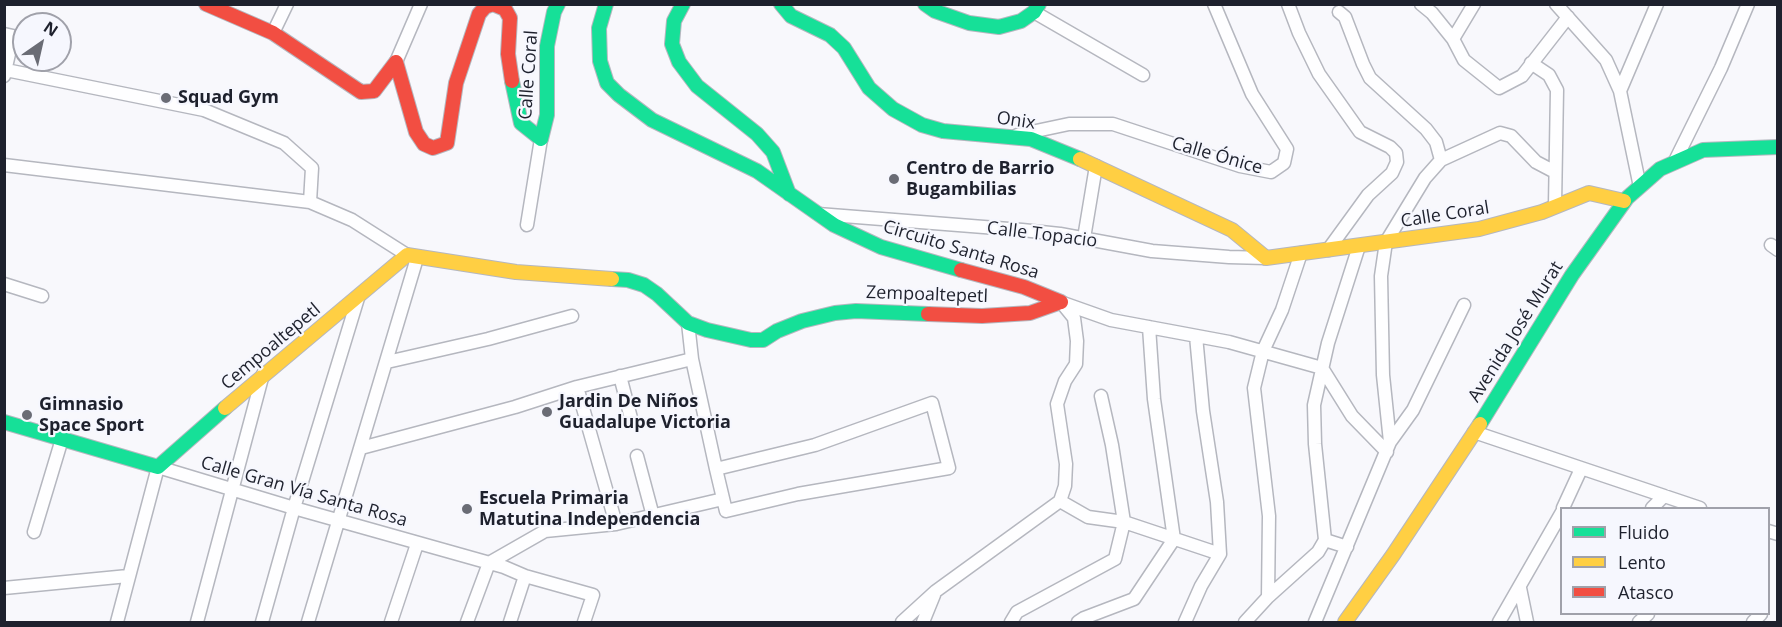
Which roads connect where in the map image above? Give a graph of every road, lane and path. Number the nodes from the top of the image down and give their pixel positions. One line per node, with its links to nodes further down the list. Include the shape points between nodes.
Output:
1 (206, 4): 19 (street)
2 (287, 4): 19 (street)
3 (421, 4): 22 (street)
4 (558, 4): 28 (street, Calle Coral, via 547,46 547,116)
5 (606, 4): 36 (street, Circuito Santa Rosa, via 599,28 600,61 607,83 652,120 757,171)
6 (683, 4): 36 (street, via 674,21 672,44 679,62 696,86 757,134 773,153)
7 (781, 4): 27 (street, Onix, via 791,16 830,35 844,48 869,88 893,109 943,131)
8 (925, 4): 16 (street, via 969,23 999,27 1021,21)
9 (1214, 4): 27 (street, Calle Ónice, via 1252,94 1287,149 1284,163 1271,172 1240,166 1113,124 1069,123)
10 (1288, 4): 45 (street, via 1319,74 1360,132 1396,153 1392,173 1368,195)
11 (1421, 4): 21 (street)
12 (1474, 4): 21 (street)
13 (1556, 4): 18 (street)
14 (1658, 4): 26 (street)
15 (1748, 4): 31 (street)
16 (1037, 8): 25 (street)
17 (1339, 12): 30 (street, via 1346,17 1371,78 1426,129 1436,142)
18 (1568, 17): 23 (street); 26 (street, via 1606,60)
19 (273, 33): 22 (street, via 361,92 371,93)
20 (4, 34): 24 (street, via 13,36)
21 (1454, 39): 23 (street, via 1464,60 1499,88 1522,76)
22 (396, 62): 28 (street, Calle Coral, via 416,132 424,144 433,148 447,143 456,83 479,14 493,4 506,9 510,18 508,54 521,123)
23 (1531, 63): 34 (street, via 1549,75 1557,90)
24 (5, 73): 38 (street, via 204,110 284,143 312,168)
25 (1143, 75)
26 (1620, 91): 35 (street)
27 (1011, 136): 33 (street, Onix, via 1031,139)
28 (541, 139): 41 (street)
29 (1778, 147): 31 (street, Avenida José Murat, via 1703,150)
30 (1441, 160): 34 (street, via 1500,133 1512,136 1536,162); 43 (street, via 1425,178)
31 (1674, 163): 35 (street, Avenida José Murat)
32 (4, 165): 38 (street)
33 (1096, 166): 42 (street); 48 (street, Onix, via 1232,230)
34 (1555, 172): 39 (street)
35 (1640, 186): 37 (street, Avenida José Murat)
36 (789, 195): 40 (street, Circuito Santa Rosa)
37 (1624, 201): 39 (street, Calle Coral, via 1589,193); 68 (street, Avenida José Murat, via 1572,275)
38 (310, 202): 47 (street, via 352,220)
39 (1555, 206): 43 (street, Calle Coral, via 1479,229)
40 (817, 214): 42 (street, Calle Topacio); 52 (street, Circuito Santa Rosa, via 881,247 1024,287)
41 (527, 225)
42 (1084, 238): 48 (street, Calle Topacio, via 1152,251)
43 (1386, 242): 44 (street, Calle Coral); 70 (street, via 1381,298)
44 (1359, 246): 45 (street, Calle Coral); 61 (street)
45 (1328, 250): 46 (street, Calle Coral)
46 (1301, 253): 48 (street, Calle Coral); 58 (street)
47 (412, 256): 51 (street, Cempoaltepetl); 55 (street, Zempoaltepetl, via 516,272 628,280 657,294); 60 (street)
48 (1266, 258)
49 (4, 284): 50 (street)
50 (42, 296)
51 (358, 298): 62 (street, Cempoaltepetl); 83 (street)
52 (1061, 302): 55 (street, Zempoaltepetl, via 1030,314 835,313 802,321 763,340 729,336); 56 (street, via 1111,320); 78 (street, via 1074,318 1077,340 1076,364 1057,404 1065,464 1065,486)
53 (1464, 305): 70 (street, via 1413,410)
54 (572, 316): 60 (street)
55 (688, 324): 59 (street)
56 (1149, 327): 57 (street); 90 (street, via 1154,399)
57 (1196, 336): 58 (street); 94 (street)
58 (1263, 351): 61 (street); 101 (street, via 1254,388 1269,516)
59 (692, 359): 63 (street); 74 (street)
60 (387, 362): 71 (street)
61 (1322, 368): 70 (street, via 1352,416); 91 (street, via 1314,405)
62 (264, 374): 73 (street, Cempoaltepetl); 76 (street)
63 (620, 376): 64 (street); 67 (street)
64 (577, 387): 71 (street); 88 (street)
65 (1101, 396): 87 (street)
66 (4, 422): 69 (street, Calle Gran Vía Santa Rosa)
67 (632, 422)
68 (1474, 432): 75 (street); 117 (street, Avenida José Murat)
69 (62, 439): 73 (street, Calle Gran Vía Santa Rosa); 89 (street)
70 (1389, 447): 93 (street)
71 (361, 448): 86 (street)
72 (637, 456): 85 (street)
73 (158, 467): 76 (street, Calle Gran Vía Santa Rosa); 96 (street)
74 (716, 469): 79 (street); 79 (street, via 815,445 932,403 949,468)
75 (1581, 469): 77 (street); 80 (street)
76 (234, 491): 83 (street, Calle Gran Vía Santa Rosa); 103 (street)
77 (1664, 496): 81 (street); 82 (street)
78 (1059, 501): 87 (street, via 1088,517); 100 (street)
79 (724, 505): 85 (street)
80 (1563, 507)
81 (1653, 507)
82 (1694, 507)
83 (294, 508): 86 (street, Calle Gran Vía Santa Rosa); 104 (street)
84 (1560, 514): 99 (street)
85 (653, 516): 88 (street)
86 (337, 520): 92 (street, Calle Gran Vía Santa Rosa); 105 (street)
87 (1124, 522): 90 (street); 112 (street, via 1115,559 1017,612)
88 (616, 524): 95 (street, via 544,531)
89 (34, 532)
90 (1174, 539): 94 (street); 113 (street, via 1134,599)
91 (1325, 540): 93 (street); 101 (street, via 1318,552)
92 (417, 544): 95 (street, Calle Gran Vía Santa Rosa); 106 (street)
93 (1347, 547): 116 (street)
94 (1220, 554): 114 (street)
95 (489, 563): 97 (street, Calle Gran Vía Santa Rosa); 107 (street)
96 (128, 576): 98 (street); 102 (street)
97 (525, 576): 108 (street); 109 (street, Calle Gran Vía Santa Rosa, via 593,595)
98 (4, 588)
99 (1520, 588): 118 (street); 119 (street)
100 (936, 591): 110 (street); 111 (street)
101 (1268, 597): 115 (street)
102 (117, 622)
103 (198, 622)
104 (262, 622)
105 (308, 622)
106 (391, 622)
107 (467, 622)
108 (510, 622)
109 (584, 622)
110 (902, 622)
111 (923, 622)
112 (1011, 622)
113 (1078, 622)
114 (1185, 622)
115 (1245, 622)
116 (1315, 622)
117 (1345, 622)
118 (1498, 622)
119 (1527, 622)

